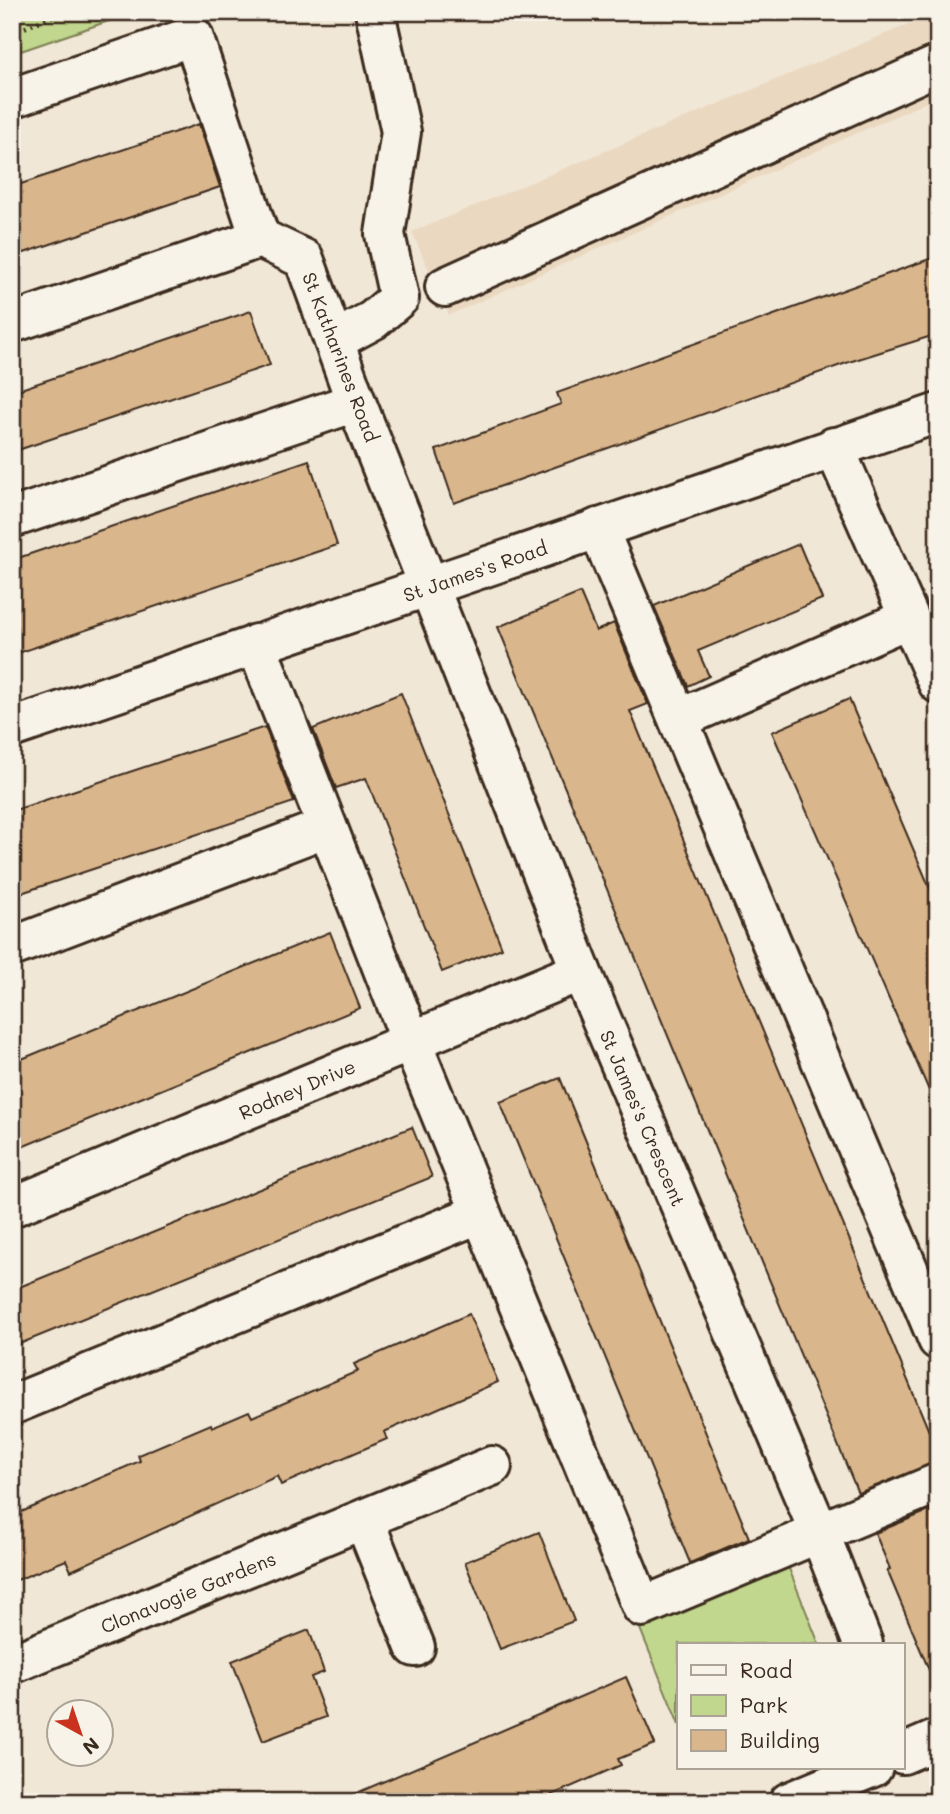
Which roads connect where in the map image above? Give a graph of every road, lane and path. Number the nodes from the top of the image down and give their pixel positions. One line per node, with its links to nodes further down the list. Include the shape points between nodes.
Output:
1 (62, 12): 3 (path)
2 (375, 12): 9 (street, via 401,132 385,234 399,298 373,320)
3 (12, 33)
4 (938, 65): 7 (street)
5 (12, 97): 6 (street, via 193,36)
6 (260, 238): 8 (street); 9 (street, St Katharines Road, via 304,259)
7 (445, 287)
8 (12, 323)
9 (334, 341): 10 (street, St Katharines Road)
10 (356, 402): 13 (street); 15 (street, St Katharines Road)
11 (938, 414): 12 (street, St James's Road)
12 (835, 447): 14 (street, St James's Road); 16 (street)
13 (12, 518)
14 (598, 528): 15 (street, St James's Road); 19 (street)
15 (432, 588): 17 (street, St James's Road); 23 (street, St James's Crescent)
16 (909, 618): 18 (street); 19 (street)
17 (256, 644): 20 (street, St James's Road); 21 (street)
18 (934, 662)
19 (679, 719): 27 (street)
20 (12, 728)
21 (327, 827): 22 (street); 24 (street)
22 (12, 947)
23 (581, 971): 24 (street, Rodney Drive); 32 (street, St James's Crescent)
24 (411, 1041): 25 (street, Rodney Drive); 26 (street)
25 (12, 1207)
26 (481, 1213): 28 (street); 32 (street, via 642,1607)
27 (938, 1340)
28 (12, 1405)
29 (492, 1466): 31 (street, Clonavogie Gardens)
30 (938, 1483): 32 (street)
31 (364, 1520): 34 (street); 35 (street, Clonavogie Gardens)
32 (820, 1534): 33 (street, St James's Crescent)
33 (863, 1643)
34 (415, 1647)
35 (12, 1664)
36 (868, 1769): 37 (street)
37 (789, 1802)

